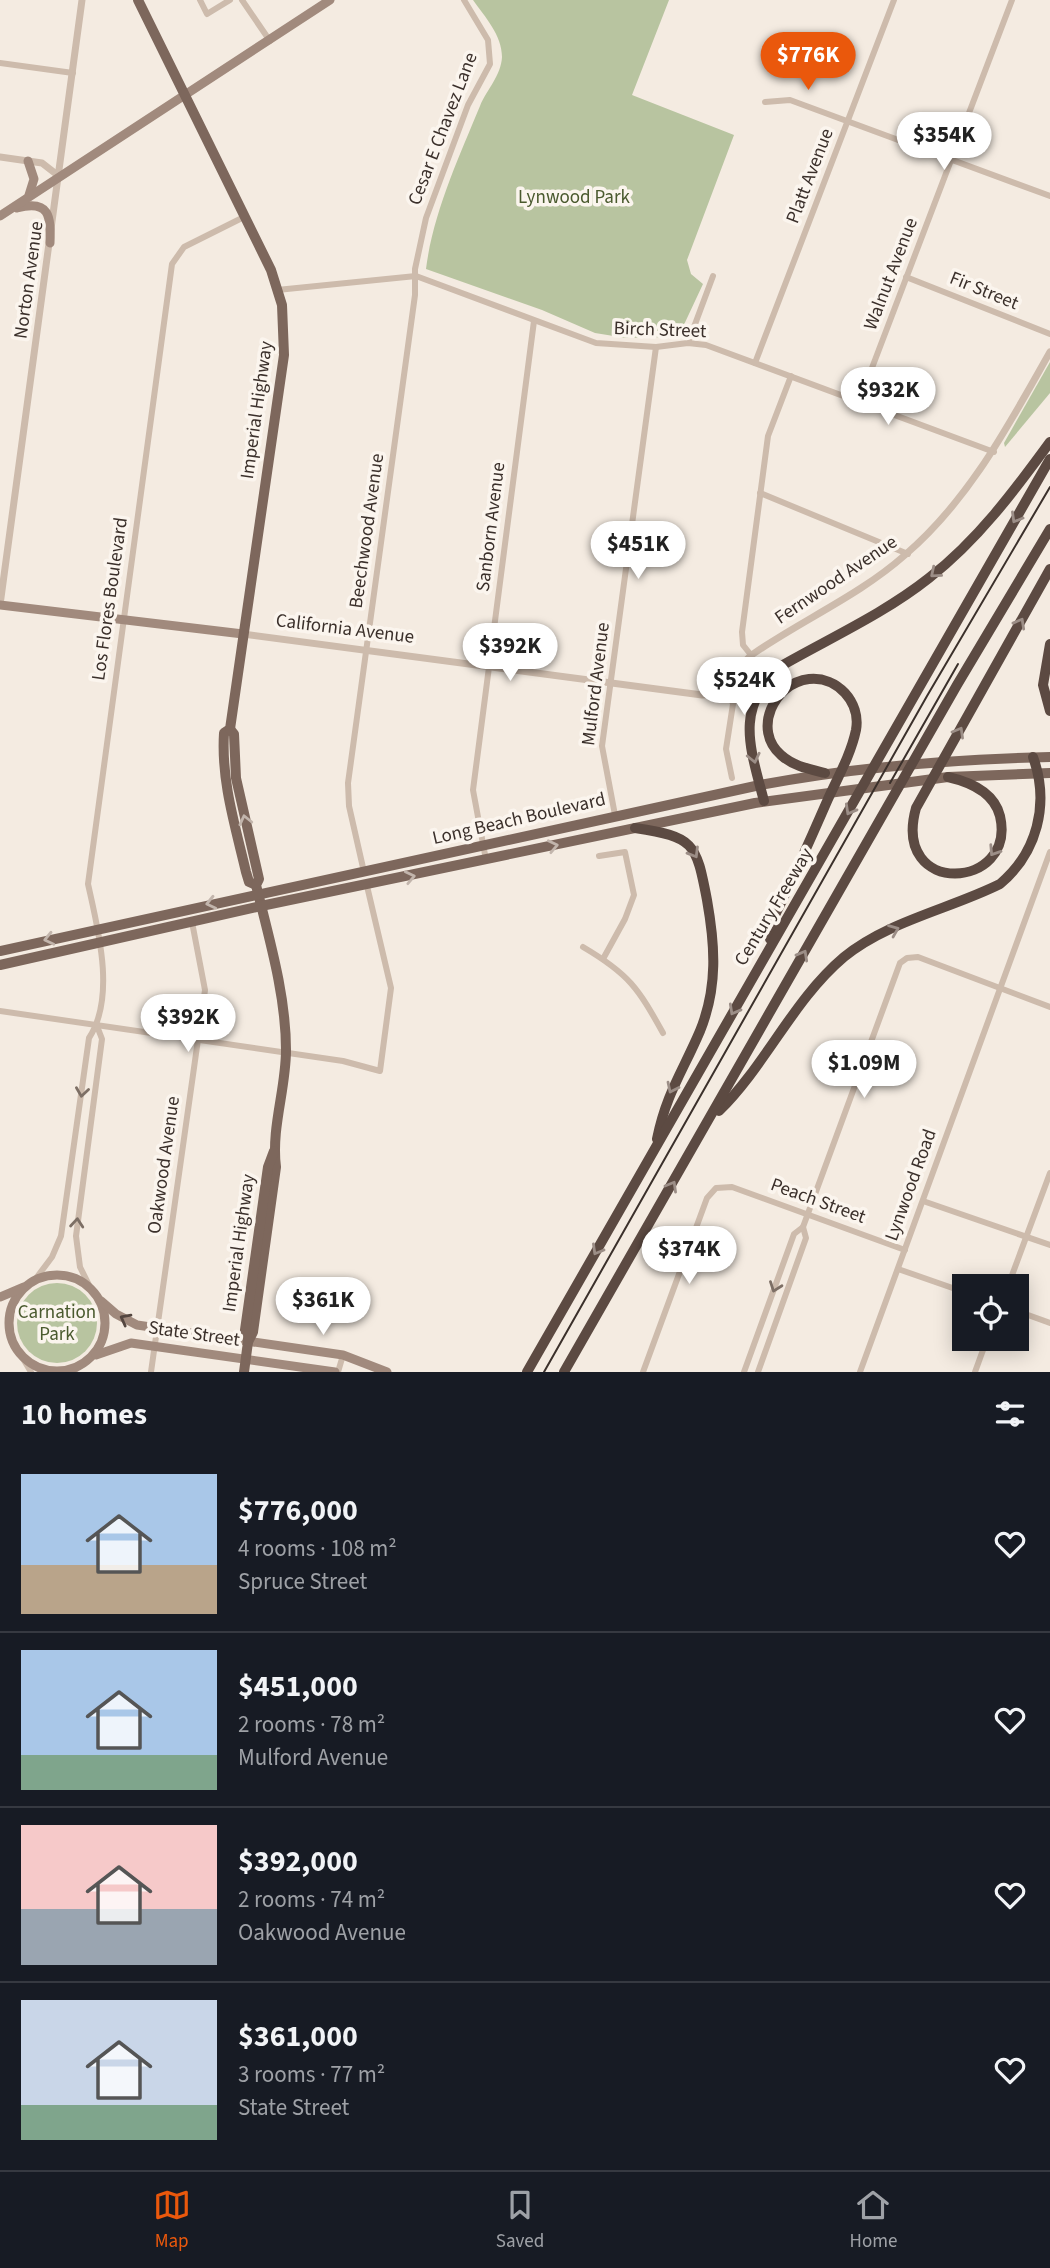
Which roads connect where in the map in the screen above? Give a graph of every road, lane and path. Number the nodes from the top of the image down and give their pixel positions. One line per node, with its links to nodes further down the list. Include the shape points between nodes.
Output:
1 (82, 0): 12 (street, Norton Avenue)
2 (138, 0): 13 (main road, Imperial Highway)
3 (200, 0): 4 (street, via 207,14)
4 (230, 0)
5 (242, 0): 10 (street)
6 (330, 0): 10 (main road)
7 (464, 0): 26 (street, Cesar E Chavez Lane, via 488,40 490,64 468,105 426,218)
8 (894, 0): 15 (street, Platt Avenue)
9 (1012, 0): 17 (street, Walnut Avenue)
10 (270, 41): 13 (main road)
11 (0, 63): 12 (street)
12 (73, 73): 19 (street, Norton Avenue)
13 (186, 96): 19 (main road); 24 (main road, Imperial Highway)
14 (765, 102): 15 (street, via 790,100)
15 (848, 121): 17 (street); 35 (street, Platt Avenue)
16 (0, 157): 18 (street)
17 (951, 160): 20 (street); 28 (street, Walnut Avenue)
18 (28, 161): 19 (street, via 51,167); 21 (main road, via 34,179)
19 (60, 177): 21 (main road); 25 (street, Norton Avenue)
20 (1050, 196)
21 (27, 198): 22 (main road)
22 (9, 210): 23 (main road); 25 (main road, via 31,205 43,208 50,222)
23 (0, 216)
24 (244, 217): 29 (main road, Imperial Highway); 46 (street, Los Flores Boulevard, via 184,247 172,264)
25 (50, 243): 45 (street, Norton Avenue)
26 (415, 276): 29 (street, Birch Street); 30 (street, Birch Street); 49 (street, Beechwood Avenue)
27 (713, 276): 32 (street)
28 (906, 277): 31 (street, Fir Street); 37 (street, Walnut Avenue)
29 (277, 290): 47 (main road, Imperial Highway, via 284,321 284,355)
30 (534, 321): 33 (street, Birch Street, via 596,343); 51 (street, Sanborn Avenue)
31 (1050, 334)
32 (688, 343): 33 (street, Birch Street); 35 (street, Birch Street)
33 (656, 347): 52 (street, Mulford Avenue)
34 (1050, 352): 39 (street, Fernwood Avenue)
35 (755, 363): 36 (street, Birch Street)
36 (791, 376): 37 (street, Birch Street); 41 (street, via 768,436)
37 (859, 402): 39 (street, Birch Street)
38 (1050, 442): 61 (highway, one-way to 61, via 1014,491 929,579 781,666 766,680 749,714)
39 (994, 452): 43 (street, Fernwood Avenue, via 960,500)
40 (1050, 459): 78 (highway, Century Freeway, one-way to 78)
41 (761, 493): 43 (street); 50 (street, via 742,632 743,645)
42 (1050, 529): 88 (highway, one-way to 42)
43 (908, 554): 50 (street, Fernwood Avenue)
44 (1050, 569): 59 (highway, one-way to 44, via 986,792 997,805 1003,828 996,852 973,872 960,875 943,873 922,859 911,825 916,808)
45 (0, 605): 46 (main road, California Avenue)
46 (122, 620): 47 (main road, California Avenue); 74 (street, Los Flores Boulevard, via 88,884)
47 (243, 634): 49 (street, California Avenue); 71 (main road, Imperial Highway, via 230,729 224,733 226,790 249,882)
48 (1050, 644): 54 (highway, via 1044,685)
49 (366, 648): 51 (street, California Avenue); 69 (street, Beechwood Avenue, via 347,795)
50 (751, 655): 53 (street)
51 (489, 665): 52 (street, California Avenue); 65 (street, Sanborn Avenue, via 473,790)
52 (611, 683): 53 (street, California Avenue, via 702,695); 63 (street, Mulford Avenue, via 602,746)
53 (728, 688): 60 (street, via 733,704 726,749)
54 (1050, 711)
55 (1033, 757): 56 (main road, Long Beach Boulevard); 57 (main road, Long Beach Boulevard, via 939,760); 58 (highway)
56 (1050, 757)
57 (825, 773): 61 (main road, Long Beach Boulevard); 78 (highway, via 795,765 778,753 769,734 773,701 796,682 830,682 844,691 855,712 856,728 775,915)
58 (1045, 774): 59 (main road, Long Beach Boulevard); 88 (highway, one-way to 58, via 736,1094 803,1001 845,956 876,937 991,889 1017,870 1038,831)
59 (948, 777): 62 (main road, Long Beach Boulevard)
60 (732, 778)
61 (760, 785): 62 (highway); 63 (main road, Long Beach Boulevard)
62 (765, 801): 64 (main road, Long Beach Boulevard)
63 (615, 815): 65 (main road, Long Beach Boulevard)
64 (635, 828): 68 (main road, Long Beach Boulevard, one-way to 64); 89 (highway, one-way to 89, via 672,834 688,843 699,858 715,953 706,1010 664,1106)
65 (483, 847): 68 (street, Sanborn Avenue); 69 (main road, Long Beach Boulevard)
66 (1050, 852): 81 (street, Lynwood Road)
67 (599, 856): 79 (street, via 625,852 634,894)
68 (486, 860): 70 (main road, Long Beach Boulevard, one-way to 68)
69 (364, 872): 71 (main road, Long Beach Boulevard)
70 (367, 886): 72 (main road, Long Beach Boulevard); 87 (street, via 391,988 380,1071)
71 (257, 889): 72 (main road, Imperial Highway); 74 (main road, Long Beach Boulevard, one-way to 74)
72 (261, 906): 73 (main road, Long Beach Boulevard); 87 (main road, Imperial Highway, via 283,1013)
73 (192, 922): 75 (main road, Long Beach Boulevard); 86 (street, Oakwood Avenue, via 205,990)
74 (97, 928): 75 (street, Los Flores Boulevard); 77 (main road, Long Beach Boulevard, one-way to 77)
75 (100, 942): 80 (main road, Long Beach Boulevard); 84 (street, Los Flores Boulevard, via 104,971)
76 (583, 947): 79 (street)
77 (0, 950)
78 (767, 950): 89 (highway, Century Freeway, one-way to 89)
79 (603, 959): 85 (street, via 638,988)
80 (0, 965)
81 (1000, 988): 82 (street); 91 (street, Lynwood Road); 92 (street, via 918,957 907,958 899,966)
82 (1050, 1007)
83 (0, 1011): 84 (street)
84 (97, 1026): 86 (street); 99 (street, Los Flores Boulevard, one-way to 99, via 89,1038 61,1236 52,1257); 101 (street, Los Flores Boulevard, one-way to 84, via 80,1267 76,1236 102,1039)
85 (663, 1033)
86 (198, 1041): 87 (street); 106 (street, Oakwood Avenue)
87 (286, 1053): 109 (main road, Imperial Highway, via 245,1330)
88 (710, 1121): 125 (highway, one-way to 88)
89 (656, 1146): 124 (highway, Century Freeway, one-way to 124)
90 (1050, 1173): 94 (street)
91 (923, 1201): 94 (street); 96 (street, Lynwood Road)
92 (808, 1214): 93 (street); 96 (street, Peach Street); 126 (street, Peach Street, via 732,1186 720,1186 707,1198)
93 (803, 1227): 108 (street, one-way to 108, via 794,1234); 110 (street, via 806,1238)
94 (1027, 1237): 95 (street); 98 (street)
95 (1050, 1245)
96 (905, 1250): 97 (street, Lynwood Road)
97 (898, 1269): 100 (street); 129 (street, Lynwood Road)
98 (1013, 1274)
99 (29, 1284): 101 (main road, via 64,1275); 102 (main road); 112 (main road, via 17,1297 9,1322)
100 (952, 1288)
101 (91, 1289): 103 (main road)
102 (0, 1297)
103 (98, 1298): 106 (main road, State Street, one-way to 103, via 130,1322); 116 (main road, via 106,1323)
104 (1029, 1315): 105 (street)
105 (1050, 1323)
106 (157, 1328): 109 (main road, State Street); 111 (street, Oakwood Avenue)
107 (0, 1331): 112 (main road)
108 (756, 1339): 110 (street); 127 (street)
109 (248, 1342): 114 (main road, State Street); 117 (main road, Imperial Highway)
110 (768, 1344): 128 (street)
111 (155, 1345): 116 (main road, State Street, via 131,1343); 117 (main road, State Street); 120 (street, Oakwood Avenue)
112 (15, 1348): 115 (main road)
113 (983, 1351): 130 (street)
114 (343, 1356): 122 (street); 123 (main road, State Street)
115 (22, 1357): 118 (main road, via 48,1371); 119 (street)
116 (91, 1358): 118 (main road)
117 (245, 1359): 121 (main road, Imperial Highway); 122 (main road, State Street)
118 (76, 1370)
119 (31, 1372)
120 (151, 1372)
121 (244, 1372)
122 (337, 1372)
123 (387, 1372)
124 (527, 1372)
125 (564, 1372)
126 (643, 1372)
127 (744, 1372)
128 (758, 1372)
129 (860, 1372)
130 (975, 1372)

